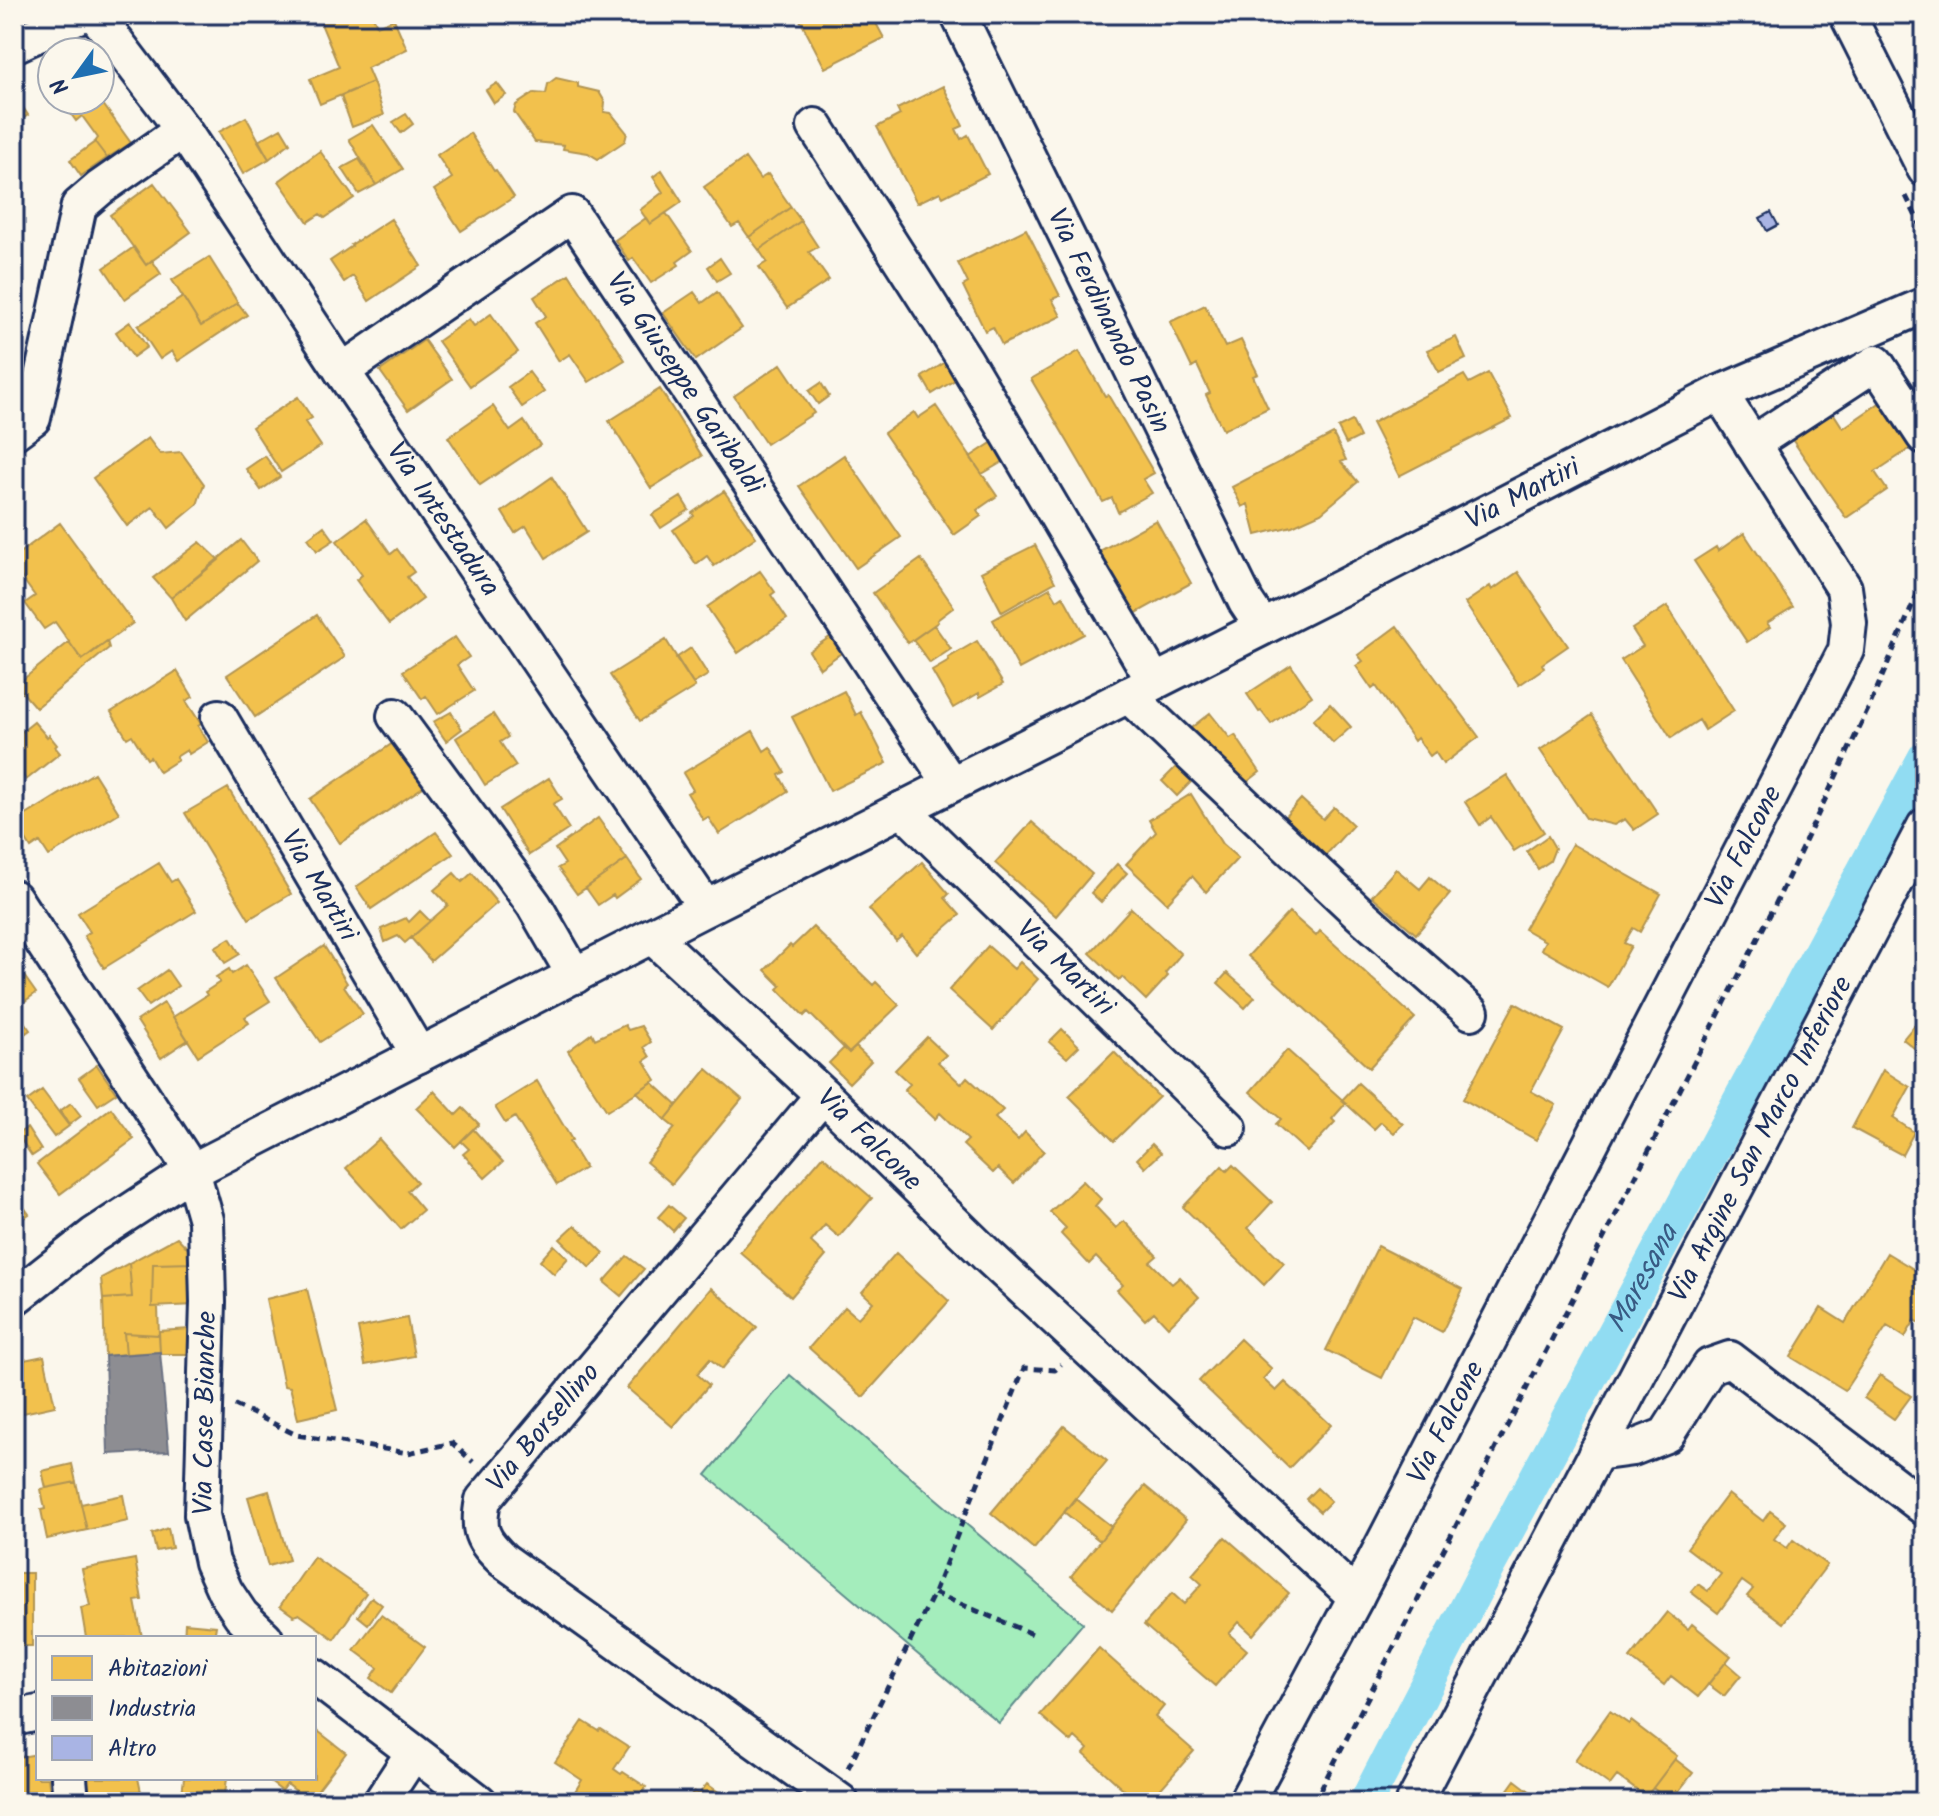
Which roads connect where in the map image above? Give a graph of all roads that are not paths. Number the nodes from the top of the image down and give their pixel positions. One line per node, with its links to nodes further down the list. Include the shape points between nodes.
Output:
1 (82, 14): 5 (street)
2 (95, 14): 7 (street, Via Intestadura)
3 (958, 14): 15 (street, Via Ferdinando Pasin)
4 (1847, 14): 8 (street)
5 (14, 45)
6 (815, 126): 16 (street, via 965,360)
7 (183, 130): 10 (street, Via Intestadura); 12 (street, via 79,206 33,418)
8 (1925, 169)
9 (1925, 305): 11 (street, Via Martiri)
10 (342, 371): 19 (street, Via Giuseppe Garibaldi, via 572,214); 23 (street, Via Intestadura)
11 (1720, 393): 14 (street, Via Falcone); 15 (street, Via Martiri)
12 (14, 432)
13 (1924, 436): 14 (street, via 1876,363)
14 (1752, 444): 34 (street, Via Falcone, via 1844,588 1846,650)
15 (1262, 626): 16 (street, Via Martiri)
16 (1141, 688): 19 (street, Via Martiri); 26 (street, via 1359,913)
17 (395, 716): 25 (street, via 534,905)
18 (219, 717): 27 (street, Via Martiri)
19 (951, 784): 20 (street, Via Martiri)
20 (902, 809): 23 (street, Via Martiri); 29 (street, Via Martiri)
21 (1925, 826): 32 (street, Via Argine San Marco Inferiore)
22 (14, 898): 30 (street)
23 (706, 908): 24 (street, Via Martiri)
24 (652, 936): 25 (street, Via Martiri); 28 (street, Via Falcone)
25 (575, 976): 27 (street, Via Martiri)
26 (1471, 1012)
27 (419, 1055): 30 (street, Via Martiri)
28 (823, 1095): 34 (street, Via Falcone, via 988,1256); 41 (street, Via Borsellino, via 483,1500 480,1516 487,1545 503,1560)
29 (1229, 1128)
30 (192, 1171): 31 (street, Via Martiri, via 94,1235); 35 (street, Via Case Bianche, via 206,1220 202,1515 212,1562 225,1591)
31 (14, 1298)
32 (1596, 1453): 33 (street, via 1633,1448 1666,1435 1710,1366 1730,1359); 46 (street, Via Argine San Marco Inferiore)
33 (1925, 1508)
34 (1356, 1597): 45 (street)
35 (263, 1636)
36 (316, 1678): 39 (street)
37 (36, 1713): 38 (street)
38 (14, 1718)
39 (413, 1753): 43 (street); 44 (street)
40 (69, 1780): 42 (street)
41 (838, 1800)
42 (71, 1802)
43 (381, 1802)
44 (479, 1802)
45 (1246, 1802)
46 (1414, 1802)

